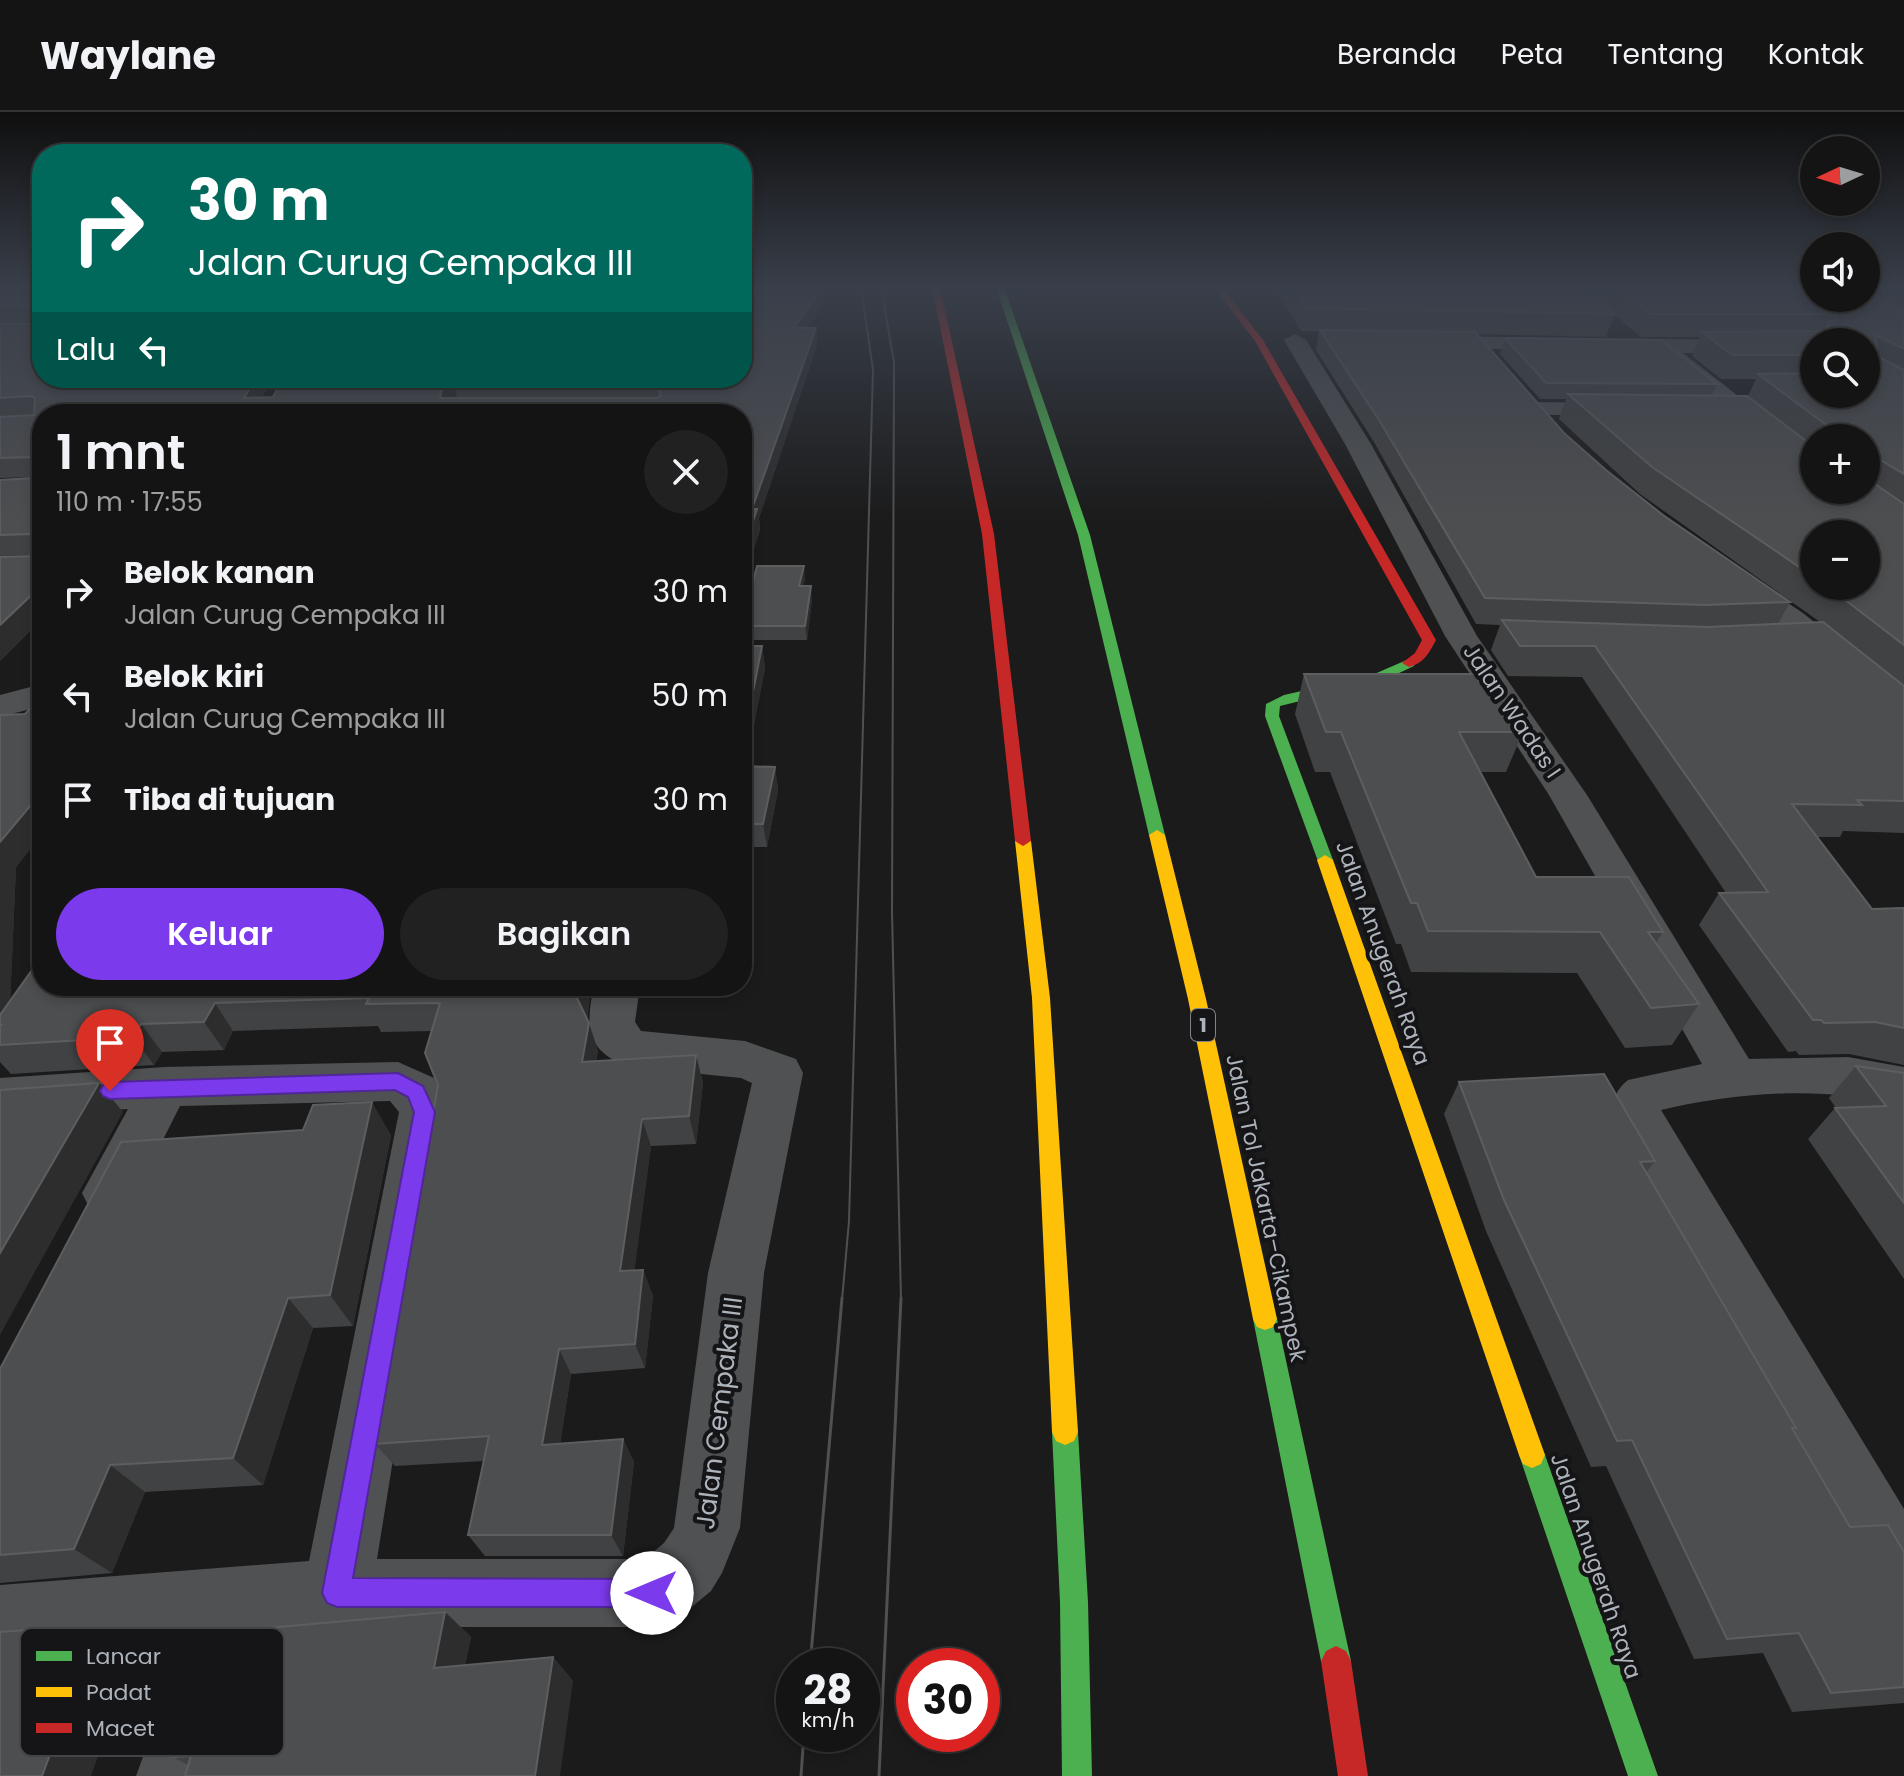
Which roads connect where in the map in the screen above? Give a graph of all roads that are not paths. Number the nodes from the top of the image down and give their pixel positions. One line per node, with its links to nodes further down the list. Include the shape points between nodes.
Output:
1 (952, 365): 32 (main road, via 988,534 1041,998 1074,1602)
2 (1026, 365): 33 (main road, Jalan Tol Jakarta–Cikampek / 1, via 1084,535 1197,999 1332,1634)
3 (1273, 365): 34 (main road, Jalan Anugerah Raya, via 1429,640 1425,654 1409,666 1287,695 1273,704 1272,716 1376,1001)
4 (1310, 365): 20 (street, Jalan Wadas I)
5 (1493, 365): 7 (street)
6 (1677, 365): 9 (street)
7 (1496, 368)
8 (1756, 389): 9 (street)
9 (1710, 400): 12 (street, via 1739,411)
10 (1644, 410): 11 (street, via 1524,398)
11 (1559, 439)
12 (1800, 457)
13 (1715, 567): 14 (street)
14 (1816, 639): 15 (street); 18 (street)
15 (1768, 642)
16 (32, 698): 17 (street)
17 (0, 706)
18 (1904, 713)
19 (616, 996): 26 (street, Jalan Cempaka III, via 611,1029 616,1042 631,1049 745,1060 779,1073 736,1273 701,1548 689,1568 652,1593)
20 (1736, 1079): 22 (street, via 1852,1076); 25 (street, via 1646,1094 1638,1099 1637,1119)
21 (165, 1087): 23 (street); 24 (street); 26 (street, via 398,1081 416,1092 424,1112)
22 (1904, 1087)
23 (0, 1098)
24 (86, 1237)
25 (1904, 1572)
26 (337, 1593): 27 (street, Jalan Cempaka III)
27 (231, 1602): 28 (street, Jalan Cempaka III); 29 (street)
28 (0, 1620)
29 (222, 1628)
30 (181, 1756): 31 (street)
31 (174, 1776)
32 (1077, 1776)
33 (1353, 1776)
34 (1643, 1776)

